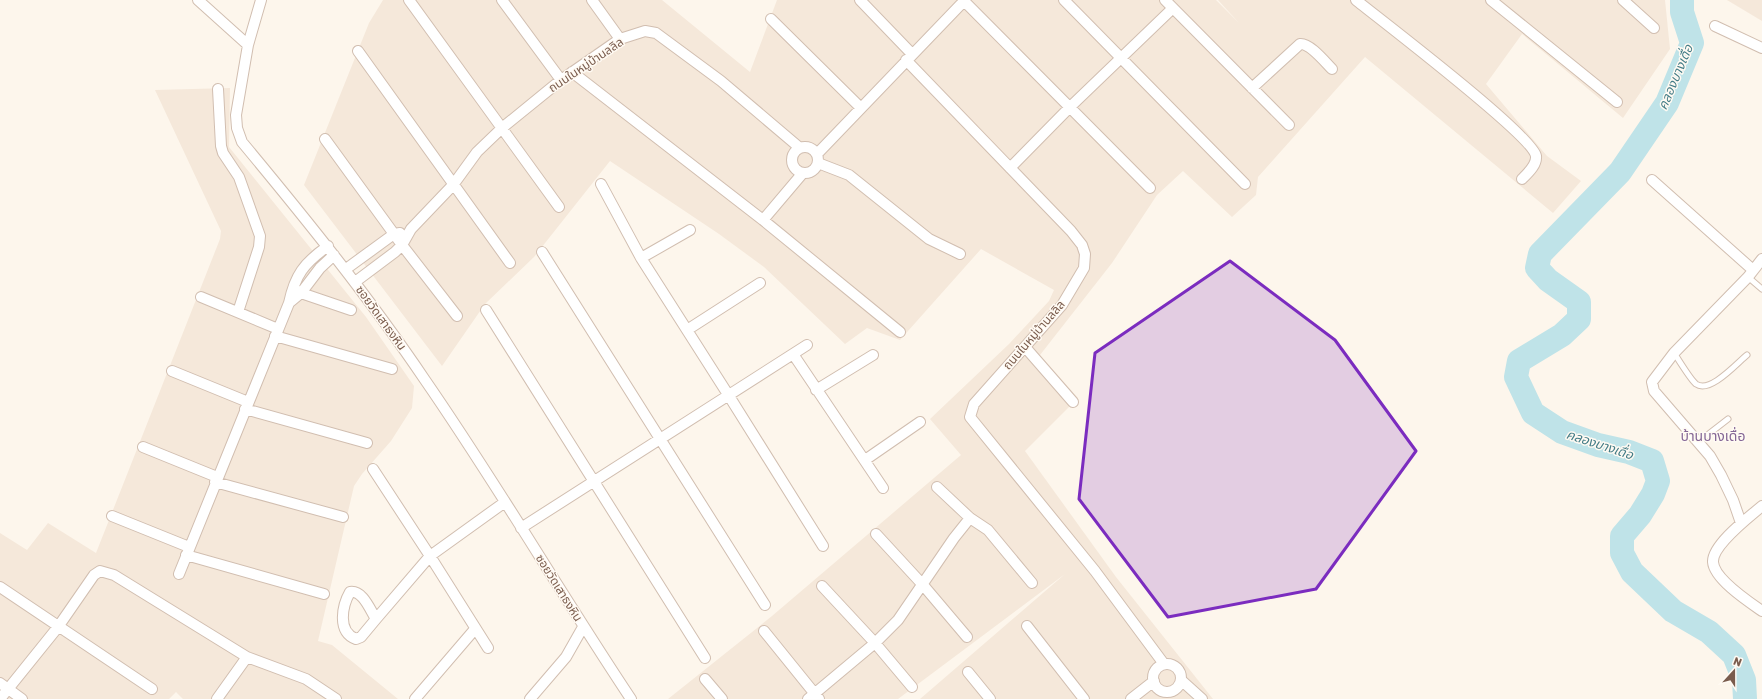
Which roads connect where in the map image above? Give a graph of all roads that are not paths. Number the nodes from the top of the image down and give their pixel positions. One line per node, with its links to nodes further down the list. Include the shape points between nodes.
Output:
1 (198, 0): 18 (street)
2 (262, 0): 18 (street, ซอยวัดเสาธงหิน)
3 (409, 0): 32 (street)
4 (502, 0): 25 (street)
5 (592, 0): 17 (street)
6 (860, 0): 21 (street, ถนนในหมู่บ้านลลิล)
7 (1064, 0): 22 (street)
8 (1165, 0): 13 (street)
9 (1356, 0): 38 (street, via 1504,120 1533,150 1536,156 1535,164)
10 (1491, 0): 28 (street)
11 (1622, 0): 16 (street)
12 (964, 1): 21 (street); 29 (street)
13 (1173, 8): 22 (street); 26 (street)
14 (771, 19): 30 (street)
15 (1715, 26): 19 (street)
16 (1654, 28)
17 (620, 39): 24 (street, ถนนในหมู่บ้านลลิล); 34 (street, ถนนในหมู่บ้านลลิล, via 645,31 656,33 721,81)
18 (248, 45): 50 (street, ซอยวัดเสาธงหิน, via 236,115 242,142)
19 (1762, 48)
20 (358, 51): 42 (street)
21 (909, 57): 30 (street); 36 (street, ถนนในหมู่บ้านลลิล)
22 (1121, 59): 29 (street); 41 (street)
23 (1332, 69): 26 (street, via 1304,43)
24 (572, 72): 25 (street, ถนนในหมู่บ้านลลิล); 45 (street)
25 (561, 80): 32 (street, ถนนในหมู่บ้านลลิล)
26 (1252, 88): 31 (street)
27 (218, 89): 66 (street, via 223,153 239,177 260,236 260,247)
28 (1617, 102)
29 (1070, 107): 36 (street); 43 (street)
30 (862, 108): 35 (street)
31 (1289, 126)
32 (502, 128): 42 (street, ถนนในหมู่บ้านลลิล, via 477,152); 44 (street)
33 (325, 139): 48 (street)
34 (800, 148): 35 (street, ถนนในหมู่บ้านลลิล, via 810,148); 37 (street, via 793,154 792,164)
35 (818, 159): 37 (street, via 815,170); 52 (street, ถนนในหมู่บ้านลลิล, via 849,175 929,239)
36 (1010, 168): 72 (street, ถนนในหมู่บ้านลลิล, via 1071,231 1082,245 1085,254 1084,268 1062,305)
37 (802, 174): 45 (street)
38 (1522, 179)
39 (1652, 180): 58 (street)
40 (601, 184): 54 (street)
41 (1245, 184)
42 (453, 185): 46 (street, ถนนในหมู่บ้านลลิล); 56 (street)
43 (1150, 188)
44 (560, 206)
45 (764, 220): 70 (street)
46 (411, 229): 48 (street, ถนนในหมู่บ้านลลิล); 49 (street, ถนนในหมู่บ้านลลิล)
47 (690, 230): 54 (street)
48 (394, 234): 49 (street); 57 (street, ถนนในหมู่บ้านลลิล)
49 (402, 245): 59 (street, ถนนในหมู่บ้านลลิล); 67 (street)
50 (328, 246): 53 (street, ซอยวัดเสาธงหิน); 62 (street, via 313,256 302,269)
51 (542, 252): 85 (street)
52 (960, 254)
53 (334, 255): 57 (street, ซอยวัดเสาธงหิน); 62 (street)
54 (641, 258): 68 (street)
55 (1762, 259): 58 (street)
56 (510, 263)
57 (346, 269): 59 (street, ซอยวัดเสาธงหิน)
58 (1750, 273): 61 (lane); 73 (street)
59 (355, 282): 95 (street, ซอยวัดเสาธงหิน, via 425,380)
60 (760, 283): 68 (street)
61 (1762, 289)
62 (297, 290): 64 (street); 69 (street)
63 (201, 297): 66 (street)
64 (351, 310)
65 (486, 310): 92 (street)
66 (238, 312): 69 (street)
67 (457, 316)
68 (687, 330): 80 (street)
69 (277, 332): 77 (street); 82 (street)
70 (900, 332)
71 (807, 345): 74 (street)
72 (1025, 347): 81 (street); 125 (street, ถนนในหมู่บ้านลลิล, via 974,404 970,417 1095,571)
73 (1674, 353): 76 (lane, via 1696,384 1703,386 1712,385); 87 (street, via 1652,382 1654,391)
74 (793, 354): 79 (street); 80 (street)
75 (873, 355): 79 (street)
76 (1747, 355)
77 (392, 369)
78 (172, 371): 82 (street)
79 (816, 390): 89 (street)
80 (729, 396): 85 (street); 103 (street)
81 (1073, 402)
82 (247, 405): 86 (street); 91 (street)
83 (1728, 419): 87 (lane)
84 (920, 422): 89 (street)
85 (661, 440): 92 (street); 112 (street)
86 (367, 443)
87 (1698, 443): 100 (street, via 1710,456 1721,475)
88 (143, 447): 91 (street)
89 (865, 460): 94 (street)
90 (373, 469): 105 (street)
91 (216, 480): 98 (street); 104 (street)
92 (594, 482): 101 (street); 124 (street)
93 (937, 487): 99 (street)
94 (883, 488)
95 (505, 502): 101 (street, ซอยวัดเสาธงหิน); 105 (street)
96 (1762, 506): 100 (street)
97 (112, 516): 104 (street)
98 (343, 517)
99 (970, 518): 107 (street, via 988,530); 108 (street)
100 (1741, 523): 113 (street, via 1715,551 1713,563 1718,574 1738,595)
101 (521, 528): 117 (street, ซอยวัดเสาธงหิน)
102 (876, 534): 108 (street)
103 (823, 546)
104 (188, 551): 106 (street); 111 (street)
105 (430, 556): 114 (street); 118 (street)
106 (179, 574)
107 (1032, 583)
108 (923, 584): 120 (street); 121 (street, via 898,620)
109 (822, 586): 121 (street)
110 (0, 587): 116 (street)
111 (324, 594)
112 (765, 604)
113 (1762, 611)
114 (376, 619)
115 (1027, 626): 143 (street)
116 (58, 627): 123 (street, via 94,575 100,571 114,575); 130 (street); 132 (street)
117 (583, 627): 139 (street, via 566,657); 140 (street, ซอยวัดเสาธงหิน)
118 (475, 629): 122 (street); 138 (street)
119 (764, 631): 133 (street)
120 (967, 637)
121 (875, 643): 131 (street); 133 (street)
122 (488, 648)
123 (247, 657): 136 (street); 137 (street, via 306,679)
124 (705, 658)
125 (1164, 664): 128 (street, via 1156,670); 129 (street, via 1175,666)
126 (968, 672): 142 (street)
127 (705, 679): 141 (street)
128 (1154, 680): 129 (street, via 1160,690 1170,692 1179,686); 144 (street)
129 (1181, 680): 145 (street)
130 (4, 686): 134 (street); 135 (street)
131 (912, 687)
132 (152, 689)
133 (814, 697)
134 (0, 699)
135 (22, 699)
136 (217, 699)
137 (336, 699)
138 (415, 699)
139 (530, 699)
140 (631, 699)
141 (722, 699)
142 (990, 699)
143 (1084, 699)
144 (1131, 699)
145 (1202, 699)

